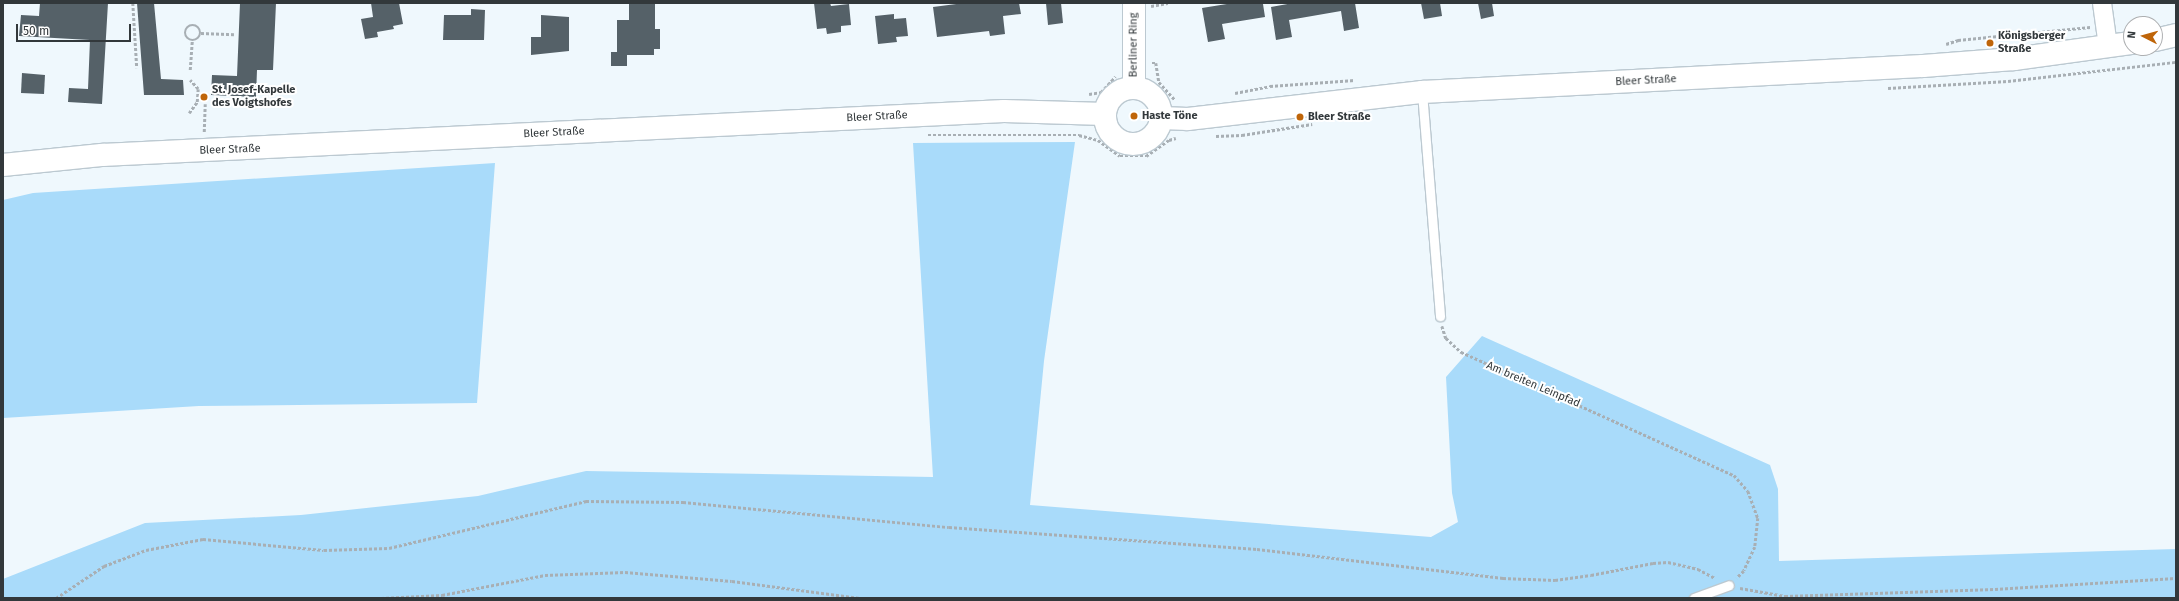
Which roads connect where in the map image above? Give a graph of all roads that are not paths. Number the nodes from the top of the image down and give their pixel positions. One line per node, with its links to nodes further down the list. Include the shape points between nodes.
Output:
1 (1134, 3): 7 (street, Berliner Ring)
2 (2102, 3): 6 (street)
3 (2176, 36): 4 (street)
4 (2163, 38)
5 (2123, 44): 6 (street, Bleer Straße)
6 (2108, 46): 8 (street, Bleer Straße, via 2014,59 1923,66)
7 (1134, 88): 9 (street, via 1114,95); 10 (street, via 1151,95 1158,105)
8 (1422, 92): 10 (street, Bleer Straße, via 1188,119); 12 (lane)
9 (1105, 114): 10 (street, via 1108,129 1116,138 1127,143 1143,142 1149,138 1155,132); 11 (street, Bleer Straße, via 1004,111 102,155)
10 (1161, 118)
11 (3, 165)
12 (1440, 316)
13 (1729, 585): 14 (lane)
14 (1694, 598)

